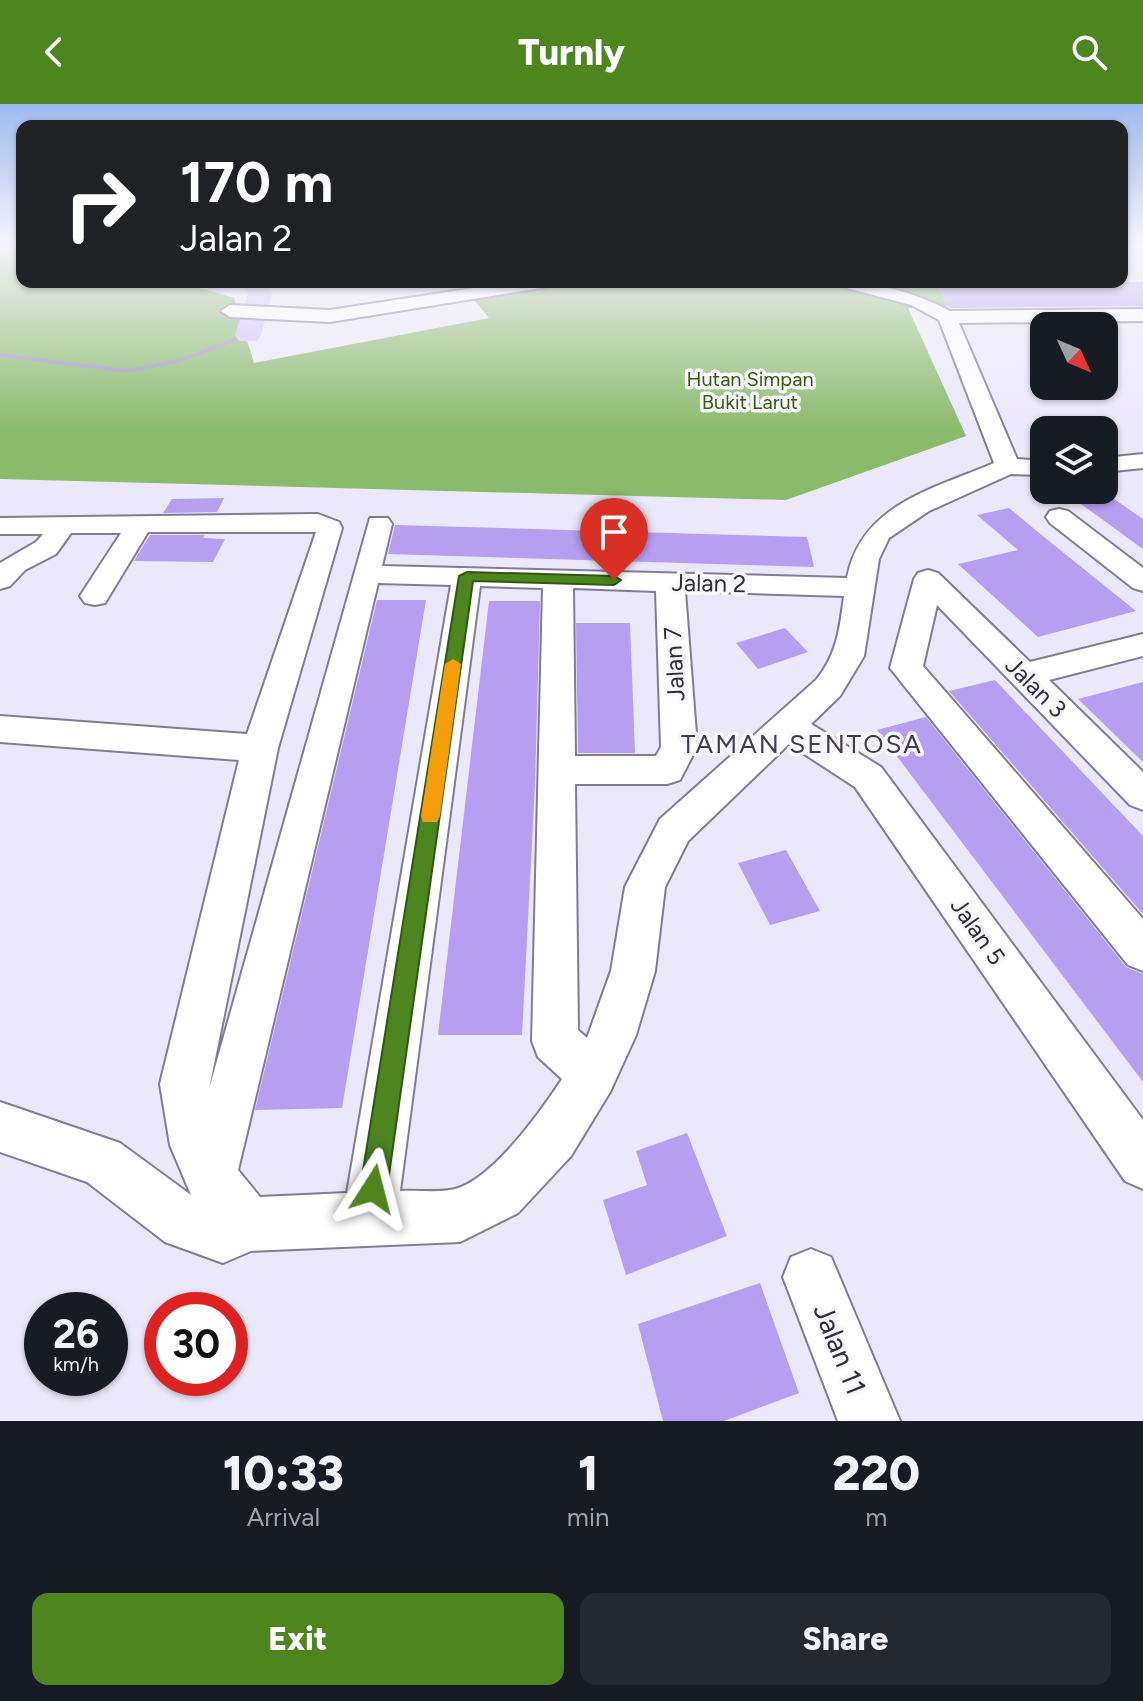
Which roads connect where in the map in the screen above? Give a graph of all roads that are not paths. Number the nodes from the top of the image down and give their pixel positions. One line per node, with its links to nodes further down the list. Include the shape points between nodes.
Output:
1 (391, 306): 3 (street, via 330,316)
2 (927, 306): 5 (street)
3 (230, 311)
4 (1143, 315): 5 (street)
5 (947, 317): 8 (street)
6 (1143, 461): 7 (street)
7 (1118, 464)
8 (1026, 467): 19 (street, via 887,525 870,549)
9 (1059, 517): 18 (street)
10 (140, 524): 12 (street); 20 (street); 25 (street, via 318,522 329,528)
11 (379, 524): 14 (street)
12 (31, 525): 13 (street, via 46,548)
13 (7, 572)
14 (366, 574): 15 (street, Jalan 2); 32 (street)
15 (467, 576): 16 (street, Jalan 2); 33 (street)
16 (558, 579): 17 (street, Jalan 2); 26 (street)
17 (670, 582): 19 (street, Jalan 2); 26 (street, Jalan 7, via 679,747 667,770)
18 (1143, 582)
19 (860, 587): 23 (street, via 851,650 841,672)
20 (95, 596)
21 (1143, 645): 22 (street)
22 (1024, 675): 27 (street, Jalan 3); 28 (street, Jalan 3, via 928,579 906,668)
23 (787, 726): 29 (street, via 674,830 645,887 633,971 613,1035); 31 (street, Jalan 5, via 868,777)
24 (0, 729): 25 (street)
25 (260, 748): 32 (street, via 184,1084 187,1122)
26 (557, 770): 29 (street, via 555,1041)
27 (1143, 795)
28 (1143, 951)
29 (593, 1075): 33 (street, via 553,1138 499,1194 460,1215)
30 (0, 1127): 34 (street, via 102,1161 184,1223 223,1236)
31 (1143, 1163)
32 (210, 1179): 34 (street)
33 (369, 1220): 34 (street)
34 (248, 1224)
35 (811, 1277): 36 (street, Jalan 11)
36 (869, 1421)

